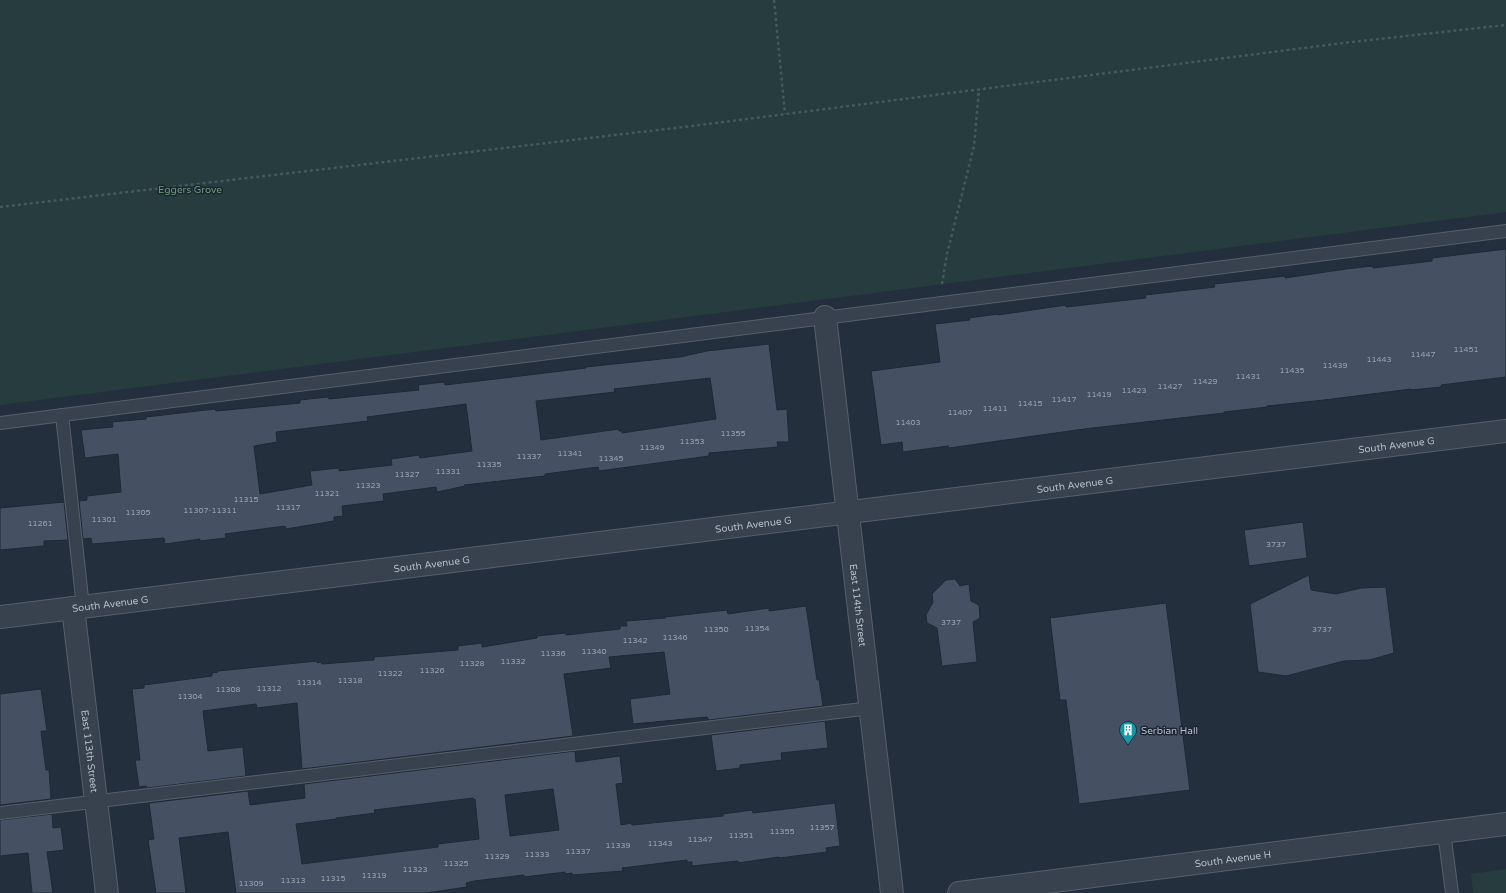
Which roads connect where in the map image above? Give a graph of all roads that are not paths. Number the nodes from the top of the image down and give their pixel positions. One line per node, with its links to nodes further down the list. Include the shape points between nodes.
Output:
1 (1506, 231): 2 (lane)
2 (825, 317): 3 (lane); 6 (street, East 114th Street)
3 (62, 415): 4 (lane); 7 (lane)
4 (0, 423)
5 (1506, 431): 6 (street, South Avenue G)
6 (848, 512): 7 (street, South Avenue G); 9 (street, East 114th Street)
7 (78, 608): 8 (street, South Avenue G); 10 (street, East 113th Street)
8 (0, 617)
9 (871, 708): 10 (lane); 15 (street, East 114th Street)
10 (96, 801): 11 (lane); 14 (street, East 113th Street)
11 (0, 813)
12 (1506, 824): 13 (street, South Avenue H)
13 (1444, 832): 16 (street, South Avenue H); 17 (lane)
14 (107, 893)
15 (892, 893)
16 (959, 893)
17 (1452, 893)

